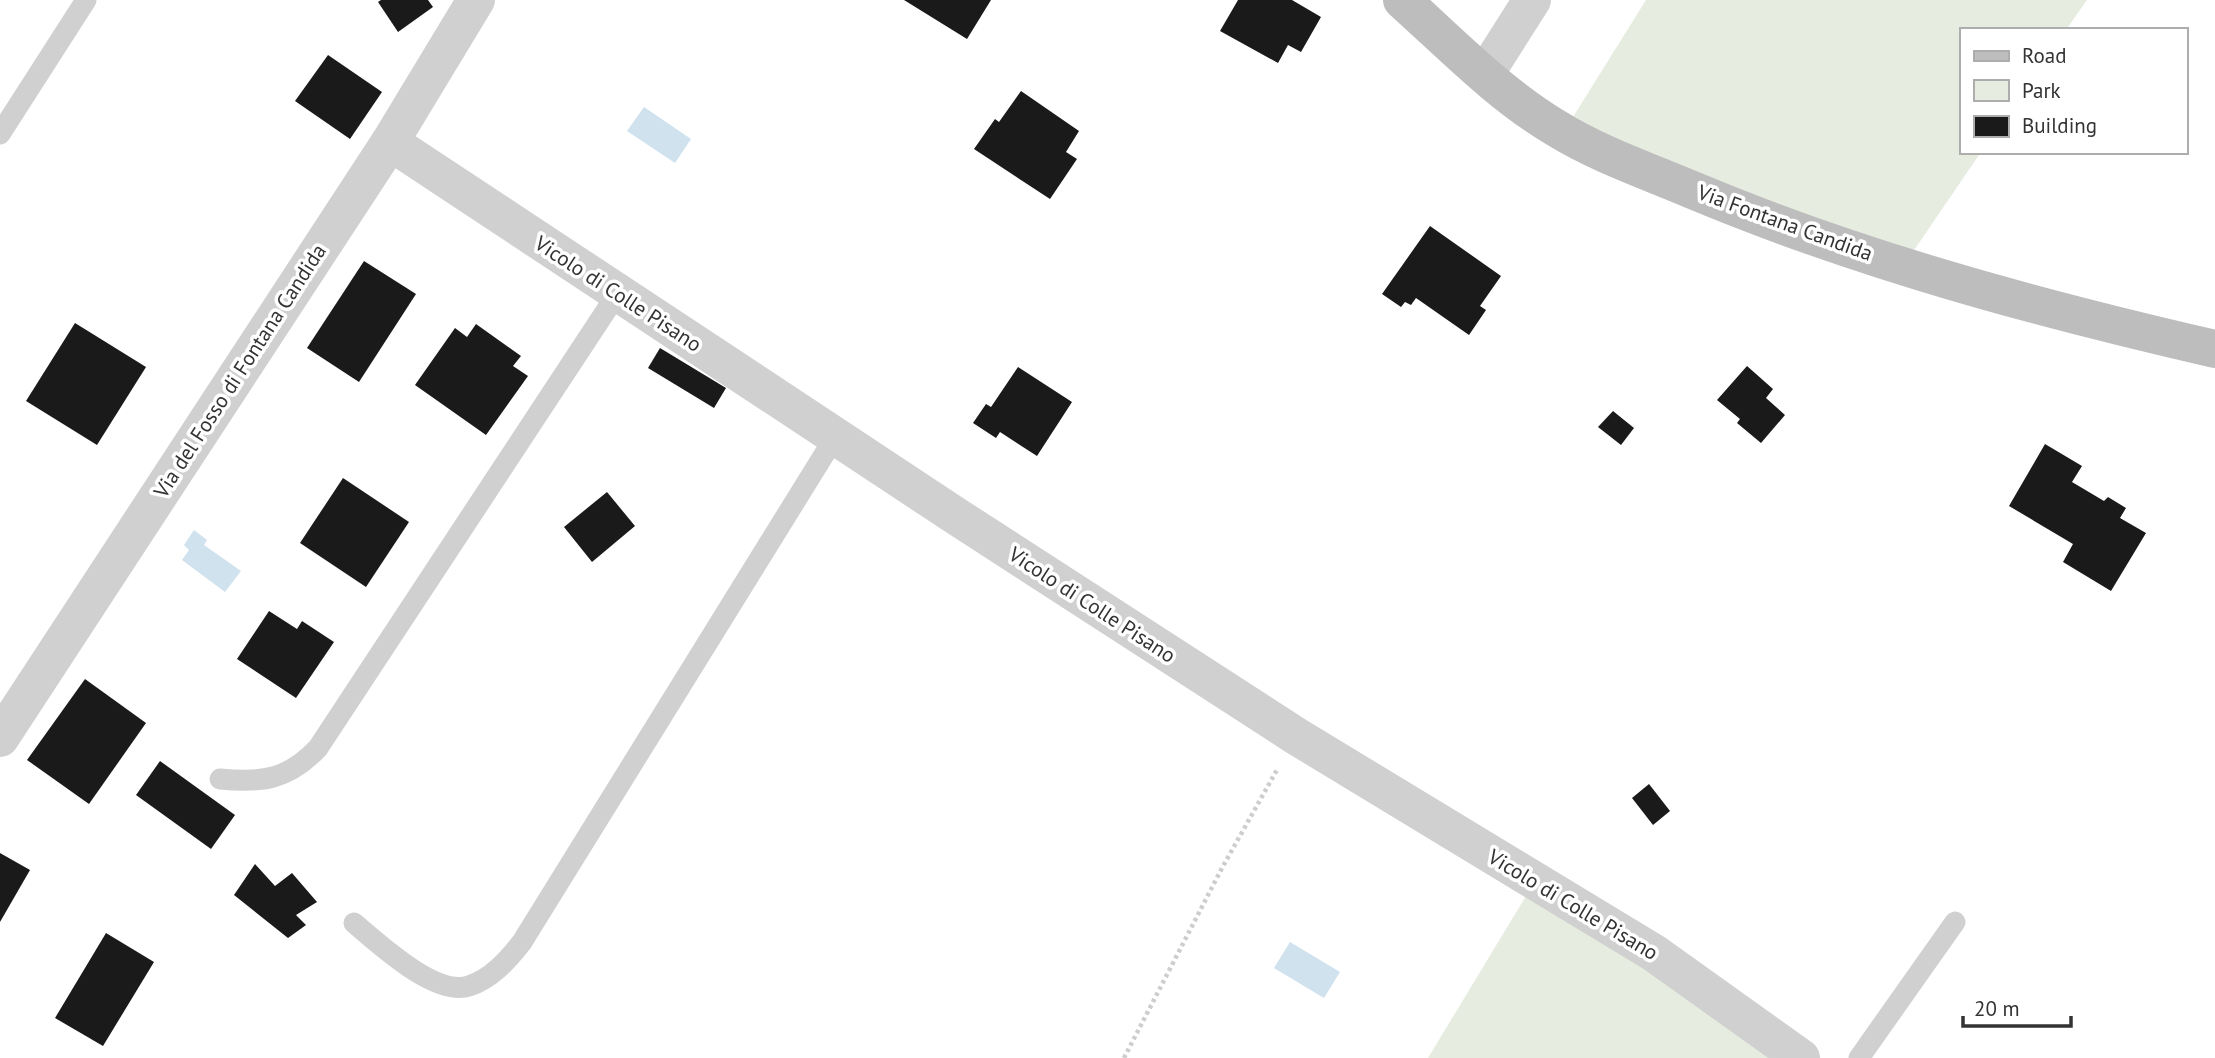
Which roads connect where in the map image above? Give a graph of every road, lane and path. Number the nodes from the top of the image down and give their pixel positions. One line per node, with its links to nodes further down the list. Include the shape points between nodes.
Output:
1 (86, 0): 6 (lane)
2 (476, 0): 7 (street, Via del Fosso di Fontana Candida)
3 (1402, 0): 5 (main road, Via Fontana Candida)
4 (1532, 0): 5 (street)
5 (1485, 74): 9 (main road, Via Fontana Candida, via 1534,114 1580,142 1784,226 2065,314)
6 (0, 134)
7 (390, 142): 8 (street, Vicolo di Colle Pisano); 12 (street, Via del Fosso di Fontana Candida)
8 (617, 293): 10 (street, Vicolo di Colle Pisano); 13 (lane, via 318,748 278,776 254,781)
9 (2215, 349)
10 (835, 437): 11 (street, Vicolo di Colle Pisano); 15 (lane, via 522,942 500,967 467,987 444,985 397,958)
11 (1296, 736): 16 (path); 17 (street, Vicolo di Colle Pisano, via 1654,953)
12 (0, 738)
13 (220, 779)
14 (1955, 922): 18 (lane)
15 (354, 923)
16 (1124, 1058)
17 (1801, 1058)
18 (1859, 1058)

